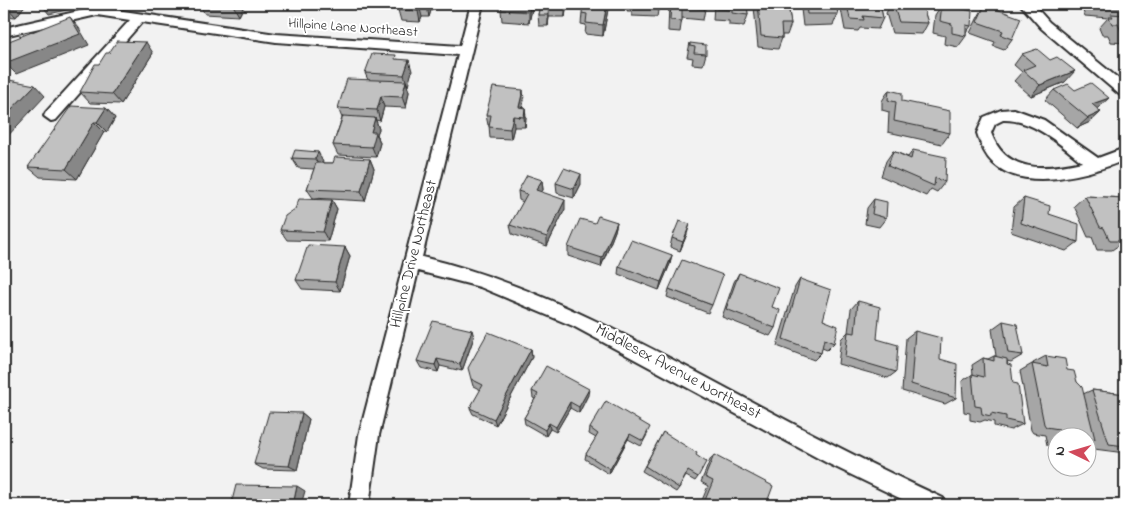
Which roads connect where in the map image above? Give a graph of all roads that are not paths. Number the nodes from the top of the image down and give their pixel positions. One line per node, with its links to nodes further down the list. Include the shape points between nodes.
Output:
1 (477, 4): 5 (street, Hillpine Drive Northeast)
2 (1026, 4): 6 (street, via 1045,25)
3 (139, 18): 4 (street, Hillpine Lane Northeast, via 96,11); 5 (street, Hillpine Lane Northeast, via 276,38); 7 (street)
4 (4, 32)
5 (465, 51): 10 (street, Hillpine Drive Northeast)
6 (1125, 90)
7 (51, 116)
8 (1125, 154): 9 (street)
9 (1095, 164): 9 (street, via 1039,173 1018,170 999,160 984,133 989,121 1005,114 1024,118 1043,125)
10 (412, 262): 11 (street, Hillpine Drive Northeast, via 369,435); 12 (street, Middlesex Avenue Northeast, via 444,268 558,310 847,463)
11 (358, 505)
12 (936, 505)

